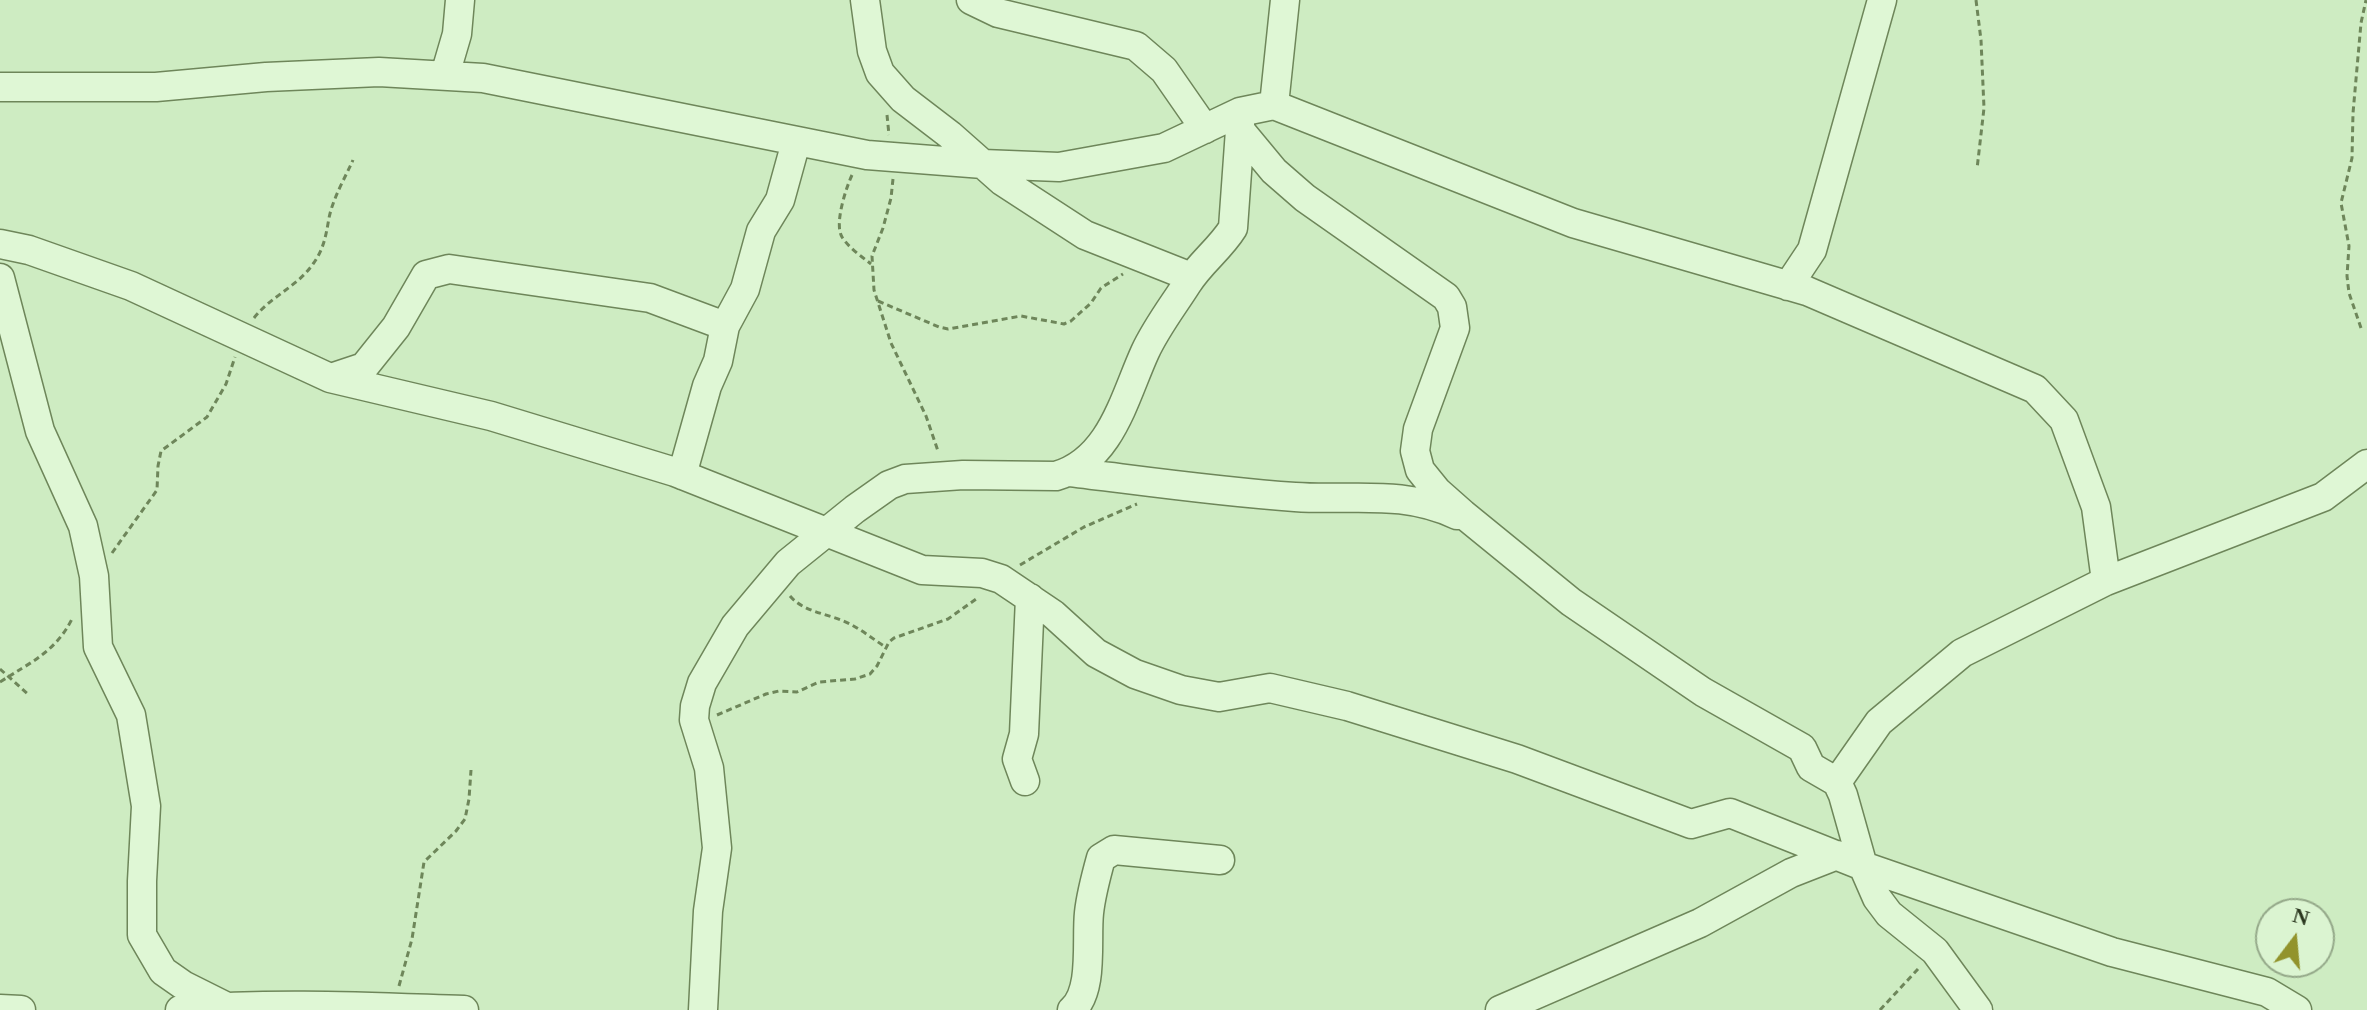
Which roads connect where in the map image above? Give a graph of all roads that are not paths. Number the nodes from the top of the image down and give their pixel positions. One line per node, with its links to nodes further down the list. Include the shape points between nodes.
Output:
1 (460, 0): 6 (street)
2 (865, 0): 12 (street, via 872,51 885,80)
3 (971, 0): 10 (street, via 998,13 1136,46 1164,70)
4 (1285, 0): 8 (street)
5 (1882, 0): 16 (street, via 1812,250)
6 (445, 75): 7 (street, via 379,72 156,87); 11 (street, via 510,82)
7 (0, 87)
8 (1274, 105): 9 (street); 16 (street, via 1573,223)
9 (1240, 121): 10 (street); 14 (street, via 1233,228); 22 (street, via 1274,171 1446,297 1452,307 1455,328 1415,451 1420,470 1437,491)
10 (1205, 129): 12 (street, via 1164,148 1059,167)
11 (796, 142): 12 (street, via 880,156); 17 (street, via 780,200 761,231 745,289)
12 (983, 164): 14 (street, via 1085,235)
13 (0, 244): 18 (street, via 131,286)
14 (1191, 277): 20 (street, via 1146,350 1113,429)
15 (0, 278): 31 (street, via 40,431 83,526 94,576 98,647 131,715 146,806 142,935 163,971)
16 (1788, 286): 24 (street, via 2035,389 2064,420 2096,507)
17 (725, 326): 18 (street, via 650,298 449,269 426,275 396,327 364,367); 21 (street)
18 (330, 378): 21 (street, via 491,416)
19 (2367, 464): 24 (street, via 2323,497)
20 (1070, 472): 22 (street, via 1297,497 1412,499); 23 (street, via 905,479)
21 (682, 475): 23 (street)
22 (1474, 523): 27 (street, via 1571,602 1703,692 1802,748 1811,767)
23 (825, 532): 25 (street, via 922,570 1001,579); 36 (street, via 788,563 735,626 702,683 695,706 694,720 709,768 717,848)
24 (2106, 581): 27 (street, via 1962,653 1879,722)
25 (1030, 598): 26 (street, via 1024,734 1017,759); 28 (street, via 1096,653 1181,690 1219,697 1270,688 1347,706 1517,759 1691,824 1730,813)
26 (1025, 781)
27 (1837, 782): 30 (street)
28 (1837, 855): 30 (street); 38 (street, via 1791,873 1700,923)
29 (1220, 860): 37 (street, via 1114,850 1101,858 1089,912 1086,984)
30 (1863, 866): 39 (street, via 1889,914 1935,951); 40 (street, via 2112,952 2267,992)
31 (225, 1006): 34 (street); 35 (street)
32 (0, 1009): 33 (street)
33 (21, 1010)
34 (180, 1010)
35 (464, 1010)
36 (703, 1010)
37 (1072, 1010)
38 (1500, 1010)
39 (1978, 1010)
40 (2297, 1010)

